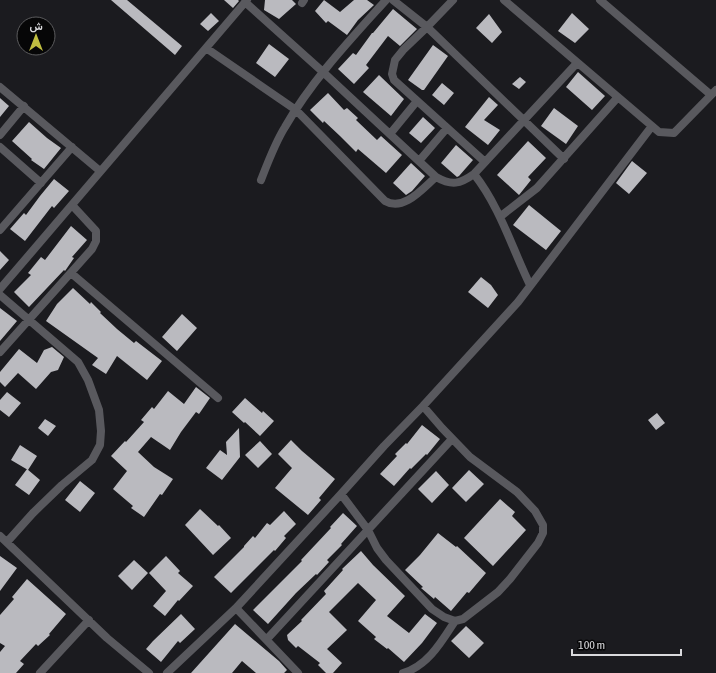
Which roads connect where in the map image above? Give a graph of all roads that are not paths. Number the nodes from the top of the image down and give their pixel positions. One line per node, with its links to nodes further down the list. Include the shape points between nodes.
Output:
1 (386, 0): 10 (street)
2 (393, 0): 7 (street)
3 (453, 0): 7 (street)
4 (504, 0): 9 (street)
5 (600, 0): 12 (street)
6 (246, 1): 8 (street); 10 (street)
7 (427, 27): 14 (street, via 404,49 393,65 394,80); 17 (street)
8 (206, 48): 16 (street); 27 (street)
9 (577, 63): 13 (street); 17 (street)
10 (323, 72): 16 (street); 20 (street)
11 (0, 87): 15 (street)
12 (713, 93): 18 (street, via 674,133 659,132)
13 (618, 97): 18 (street); 24 (street)
14 (417, 101): 19 (street); 20 (street)
15 (24, 106): 21 (street); 23 (street)
16 (296, 110): 29 (street, via 390,204 405,203); 30 (street, via 284,127)
17 (524, 120): 24 (street); 26 (street)
18 (652, 126): 36 (street)
19 (447, 128): 25 (street); 26 (street)
20 (390, 134): 25 (street)
21 (0, 135)
22 (0, 146): 31 (street)
23 (72, 147): 27 (street); 31 (street)
24 (564, 158): 33 (street, via 538,188)
25 (419, 161): 29 (street)
26 (485, 162): 28 (street)
27 (100, 171): 32 (street)
28 (474, 174): 29 (street, via 457,183 446,183); 33 (street, via 486,188)
29 (436, 177)
30 (261, 180)
31 (41, 183): 34 (street)
32 (72, 205): 35 (street, via 96,231 96,241); 37 (street)
33 (501, 216): 36 (street)
34 (0, 230)
35 (71, 273): 39 (street); 41 (street)
36 (530, 285): 42 (street, via 518,302)
37 (0, 289)
38 (0, 295): 39 (street)
39 (29, 320): 40 (street); 47 (street, via 78,362 99,410 100,445 92,460 62,485)
40 (0, 352)
41 (218, 398)
42 (423, 406): 43 (street); 44 (street)
43 (452, 439): 45 (street); 50 (street, via 470,457 517,492 535,511 543,525 543,533 538,543 510,579 498,592 463,619)
44 (341, 494): 45 (street); 48 (street)
45 (368, 530): 50 (street, via 386,560 432,609); 51 (street)
46 (0, 536): 47 (street)
47 (7, 542): 49 (street)
48 (236, 608): 51 (street); 54 (street)
49 (88, 620): 52 (street); 53 (street)
50 (455, 621): 56 (street, via 425,661)
51 (267, 640): 55 (street)
52 (40, 673)
53 (149, 673)
54 (167, 673)
55 (298, 673)
56 (403, 673)

